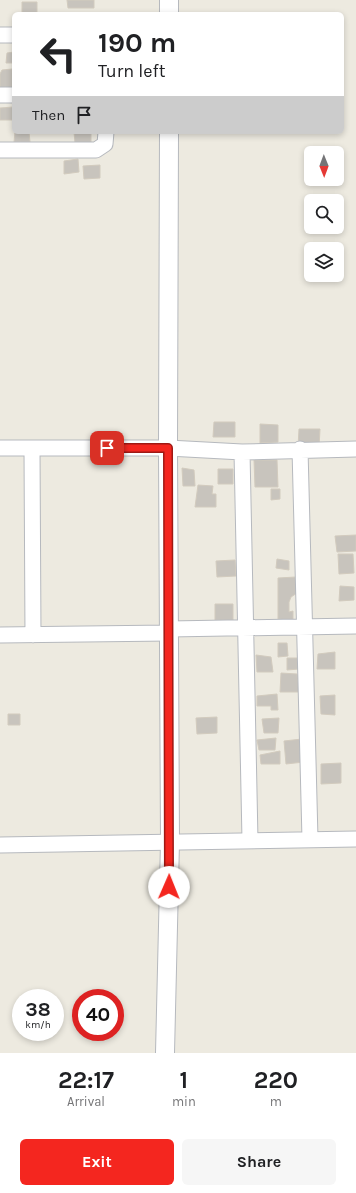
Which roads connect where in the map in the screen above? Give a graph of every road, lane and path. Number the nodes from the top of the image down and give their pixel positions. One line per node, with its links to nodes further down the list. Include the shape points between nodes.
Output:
1 (169, 0): 2 (street)
2 (169, 12)
3 (0, 35): 4 (street)
4 (12, 35)
5 (0, 95): 6 (street)
6 (12, 95)
7 (106, 134): 9 (street, via 105,144 96,150)
8 (168, 134): 11 (street)
9 (0, 150)
10 (0, 448): 12 (street)
11 (168, 448): 12 (street); 15 (street); 19 (street)
12 (32, 449): 21 (street)
13 (356, 449): 14 (street)
14 (300, 450): 15 (street); 17 (street)
15 (242, 452): 18 (street)
16 (356, 626): 17 (street)
17 (304, 627): 18 (street); 22 (street)
18 (246, 628): 19 (street); 24 (street)
19 (169, 631): 21 (street); 25 (street)
20 (0, 635): 21 (street)
21 (32, 635)
22 (310, 839): 23 (street); 24 (street)
23 (356, 839)
24 (250, 840): 25 (street)
25 (170, 842): 26 (street); 27 (street)
26 (0, 845)
27 (165, 1053)

